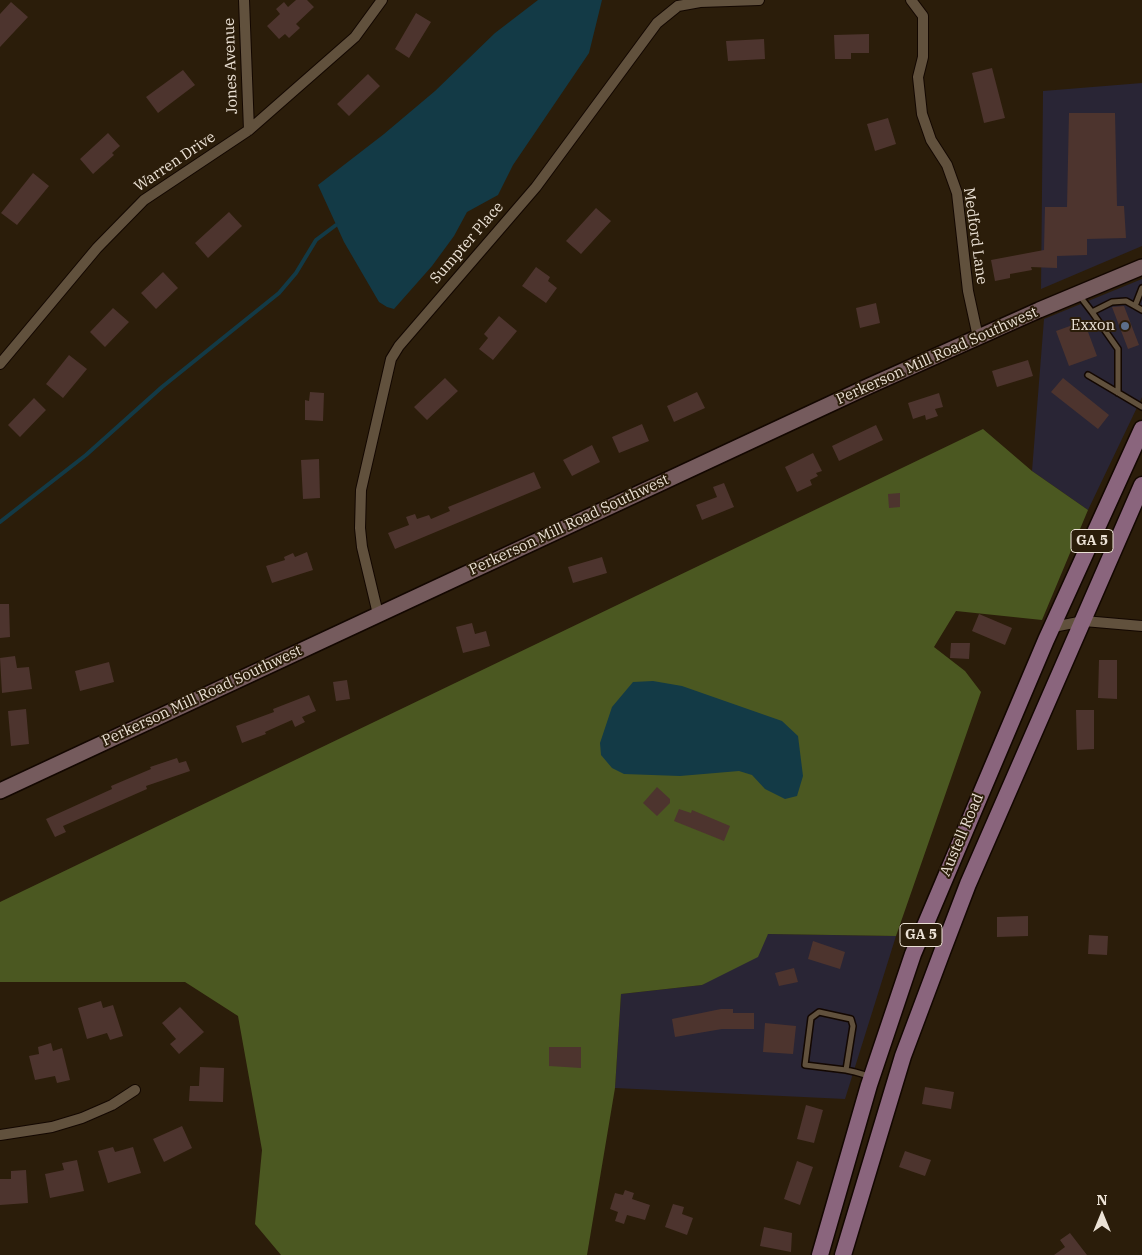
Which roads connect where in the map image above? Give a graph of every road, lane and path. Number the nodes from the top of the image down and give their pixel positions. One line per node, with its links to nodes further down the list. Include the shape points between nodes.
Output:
1 (244, 0): 5 (street, Jones Avenue)
2 (382, 0): 5 (street, Warren Drive, via 355,37)
3 (758, 0): 19 (street, Sumpter Place, via 678,6 657,24 536,187 399,346 391,359 361,490 362,547)
4 (911, 0): 12 (street, Medford Lane, via 923,16 923,57 918,77 922,114 957,193 968,291)
5 (249, 130): 13 (street, Warren Drive, via 144,200 97,248)
6 (1142, 270): 8 (street, Perkerson Mill Road Southwest)
7 (1142, 288): 9 (lane)
8 (1078, 293): 11 (lane); 12 (street, Perkerson Mill Road Southwest)
9 (1135, 306): 10 (lane); 11 (lane, via 1126,301 1112,302)
10 (1142, 310)
11 (1092, 312): 15 (lane, via 1118,349)
12 (978, 337): 19 (street, Perkerson Mill Road Southwest)
13 (0, 364)
14 (1088, 375): 15 (lane)
15 (1118, 392): 16 (lane)
16 (1142, 407)
17 (1142, 429): 22 (main road, Austell Road / GA 5)
18 (1142, 486): 20 (main road, Austell Road / GA 5)
19 (378, 614): 23 (street, Perkerson Mill Road Southwest)
20 (1084, 621): 21 (street); 22 (street); 29 (main road, Austell Road / GA 5, via 968,884 942,952 903,1056)
21 (1142, 626)
22 (1053, 628): 25 (main road, Austell Road / GA 5, via 934,900)
23 (0, 791)
24 (846, 1070): 24 (lane, via 805,1065 811,1018 819,1012 851,1018 853,1026); 25 (lane)
25 (872, 1078): 28 (main road, Austell Road / GA 5)
26 (135, 1090): 27 (street, via 112,1105 82,1118 52,1127)
27 (0, 1135)
28 (820, 1255)
29 (843, 1255)

